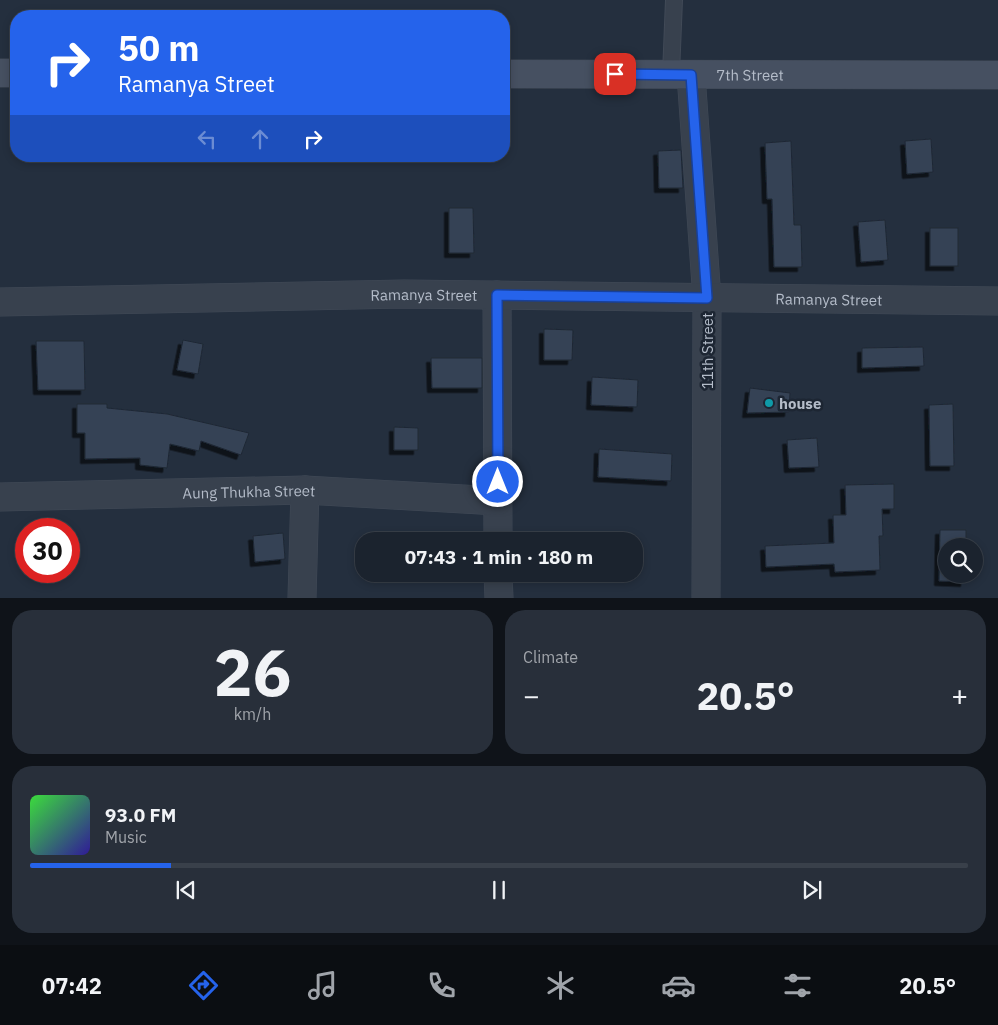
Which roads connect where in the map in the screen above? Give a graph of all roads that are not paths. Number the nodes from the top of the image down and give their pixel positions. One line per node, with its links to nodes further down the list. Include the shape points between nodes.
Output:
1 (674, 0): 3 (lane)
2 (510, 74): 3 (street, 7th Street)
3 (681, 74): 4 (street, 7th Street); 6 (street, 11th Street)
4 (998, 75)
5 (497, 295): 6 (street, Ramanya Street); 7 (street, Ramanya Street); 11 (street)
6 (707, 298): 8 (street, Ramanya Street); 16 (street, 11th Street)
7 (0, 302)
8 (998, 302)
9 (305, 490): 10 (street, Aung Thukha Street); 11 (street, Aung Thukha Street); 14 (street)
10 (0, 497)
11 (498, 501): 12 (street)
12 (498, 532)
13 (498, 582): 15 (street)
14 (302, 598)
15 (499, 598)
16 (706, 598)

